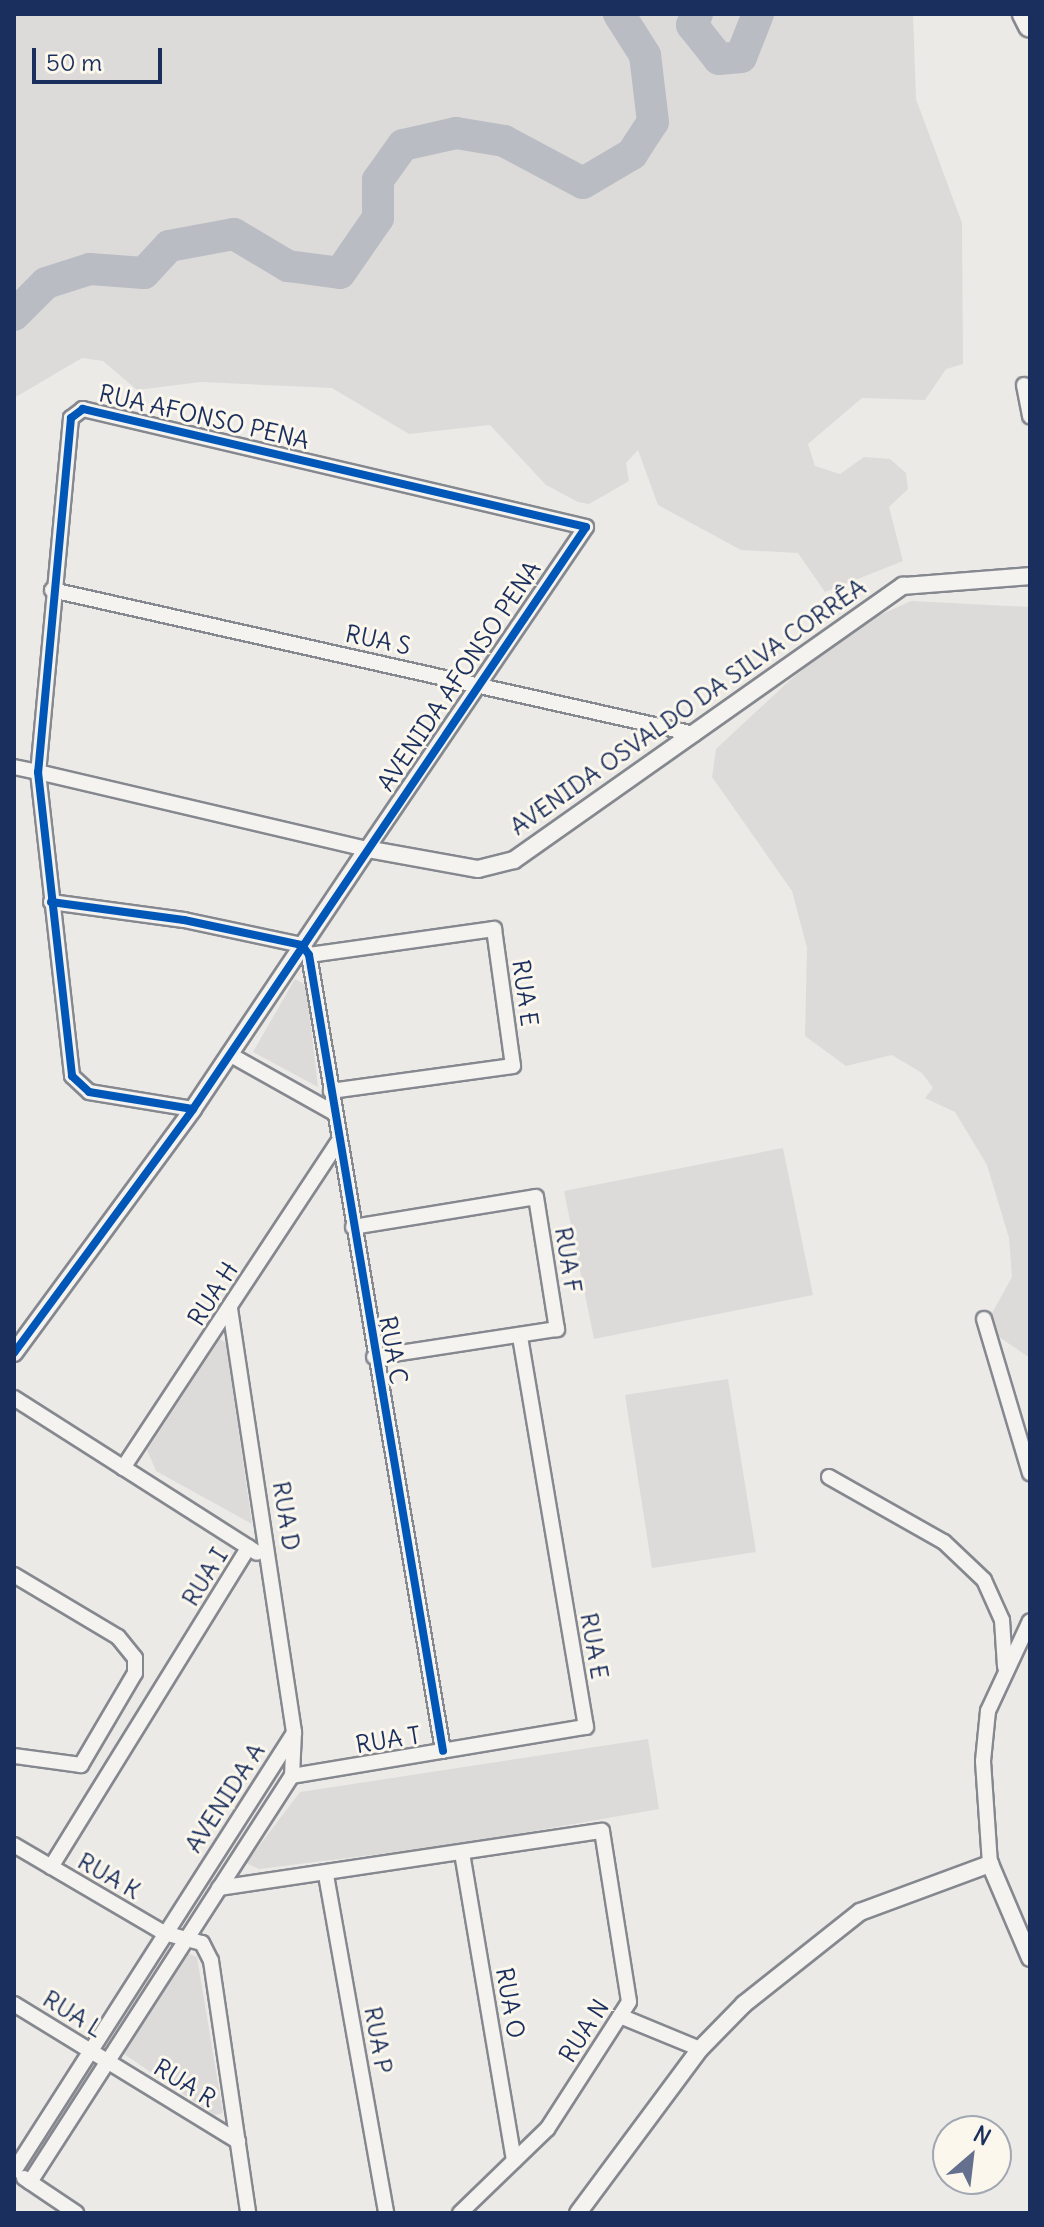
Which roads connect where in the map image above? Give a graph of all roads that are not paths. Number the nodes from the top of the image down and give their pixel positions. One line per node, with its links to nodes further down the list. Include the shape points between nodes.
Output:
1 (1024, 14): 2 (main road)
2 (1030, 26)
3 (1024, 385): 4 (street)
4 (1030, 416)
5 (586, 527): 7 (street, RUA AFONSO PENA, via 83,409 71,418); 8 (street, AVENIDA AFONSO PENA)
6 (1030, 576): 9 (street, AVENIDA OSVALDO DA SILVA CORRÊA, via 903,586)
7 (52, 590): 8 (street, RUA S); 11 (street, RUA AFONSO PENA)
8 (474, 684): 9 (street, RUA S); 12 (street, AVENIDA AFONSO PENA)
9 (694, 734): 12 (street, AVENIDA OSVALDO DA SILVA CORRÊA, via 514,860 478,869)
10 (14, 767): 11 (street)
11 (38, 772): 12 (street); 13 (street, RUA AFONSO PENA)
12 (367, 849): 14 (street)
13 (51, 902): 14 (street); 17 (street, RUA AFONSO PENA, via 72,1076 89,1092)
14 (306, 950): 15 (street); 16 (street, RUA C); 16 (street, RUA E, via 494,929 513,1066)
15 (229, 1054): 17 (street); 18 (street)
16 (331, 1091): 18 (street, RUA C)
17 (193, 1109): 24 (street)
18 (334, 1113): 19 (street, RUA C)
19 (338, 1142): 20 (street, RUA C); 21 (street, RUA H)
20 (353, 1227): 23 (street, RUA F, via 536,1197 557,1329); 25 (street, RUA C)
21 (230, 1308): 27 (street, RUA H); 31 (street, RUA D)
22 (984, 1319): 28 (street)
23 (520, 1336): 25 (street, RUA F); 35 (street, RUA E)
24 (14, 1353)
25 (374, 1357): 37 (street, RUA C)
26 (14, 1398): 27 (street, RUA I)
27 (123, 1468): 30 (street, RUA I)
28 (1030, 1473)
29 (829, 1477): 34 (street, via 944,1542 984,1580 1002,1620)
30 (249, 1547): 31 (street); 43 (street, RUA I)
31 (271, 1562): 36 (street, RUA D)
32 (14, 1575): 38 (street, via 118,1637 135,1658 135,1673 81,1765 51,1767)
33 (1030, 1621): 34 (street)
34 (1005, 1667): 42 (street, via 988,1711 983,1761)
35 (586, 1727): 37 (street, RUA T)
36 (294, 1732): 39 (street, AVENIDA A); 46 (street, AVENIDA A)
37 (443, 1751): 39 (street, RUA T)
38 (14, 1756)
39 (292, 1776): 45 (street, AVENIDA A)
40 (14, 1845): 43 (street, RUA K)
41 (462, 1853): 44 (street); 50 (street, RUA N, via 602,1831 629,2002); 55 (street, RUA O)
42 (990, 1864): 48 (street); 51 (street, via 860,1912 755,1994)
43 (51, 1867): 46 (street, RUA K)
44 (326, 1875): 45 (street); 60 (street, RUA P)
45 (219, 1888): 47 (street, AVENIDA A)
46 (164, 1933): 47 (street, RUA K); 52 (street, AVENIDA A)
47 (184, 1938): 53 (street, AVENIDA A); 54 (street, via 202,1943 211,1961)
48 (1030, 1958)
49 (14, 2004): 52 (street, RUA L)
50 (620, 2016): 51 (street); 55 (street, RUA N, via 547,2129)
51 (700, 2049): 62 (street)
52 (88, 2050): 53 (street, RUA L); 56 (street, AVENIDA A)
53 (109, 2062): 54 (street, RUA R); 57 (street, AVENIDA A)
54 (238, 2141): 59 (street)
55 (514, 2161): 61 (street, RUA N)
56 (14, 2171): 57 (street)
57 (30, 2182): 58 (street)
58 (76, 2213)
59 (248, 2213)
60 (386, 2213)
61 (460, 2213)
62 (578, 2213)

